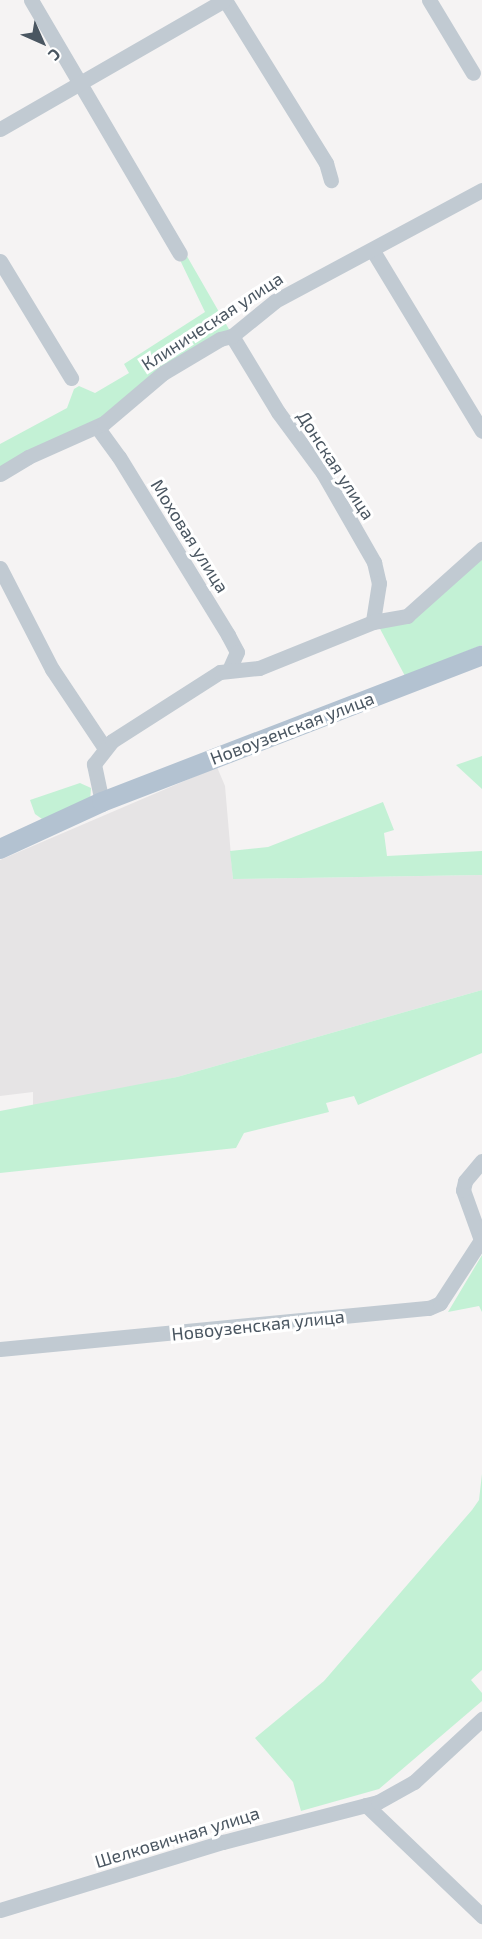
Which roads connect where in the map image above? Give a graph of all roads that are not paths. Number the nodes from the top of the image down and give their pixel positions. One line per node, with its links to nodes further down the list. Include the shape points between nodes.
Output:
1 (31, 0): 5 (street)
2 (224, 0): 5 (street); 7 (street, via 326,163)
3 (429, 0): 4 (street)
4 (473, 73)
5 (80, 82): 6 (street); 10 (street)
6 (0, 129)
7 (331, 180)
8 (482, 190): 9 (street, Клиническая улица)
9 (373, 251): 12 (street, Клиническая улица, via 275,301); 15 (street)
10 (180, 254)
11 (0, 261): 13 (street)
12 (232, 336): 14 (street, Клиническая улица, via 220,339 163,373); 19 (street, Донская улица, via 278,412 323,473 374,562 379,583)
13 (71, 378)
14 (97, 427): 16 (street, Клиническая улица, via 28,457); 21 (street, Моховая улица, via 228,635 237,652)
15 (482, 431)
16 (0, 474)
17 (482, 549): 19 (street, via 407,616)
18 (0, 568): 22 (street, via 52,669)
19 (373, 622): 21 (street, via 259,668)
20 (482, 655): 23 (main road, Новоузенская улица)
21 (230, 668): 22 (street)
22 (104, 747): 23 (street, via 94,764)
23 (102, 802): 24 (main road, Новоузенская улица)
24 (0, 849)
25 (482, 1161): 26 (street, via 465,1181 463,1190)
26 (481, 1239): 27 (street, Новоузенская улица, via 440,1303 429,1308)
27 (0, 1349)
28 (482, 1719): 29 (street, Шелковичная улица, via 414,1782)
29 (366, 1805): 30 (street, Шелковичная улица, via 224,1842); 31 (street)
30 (0, 1910)
31 (482, 1916)

